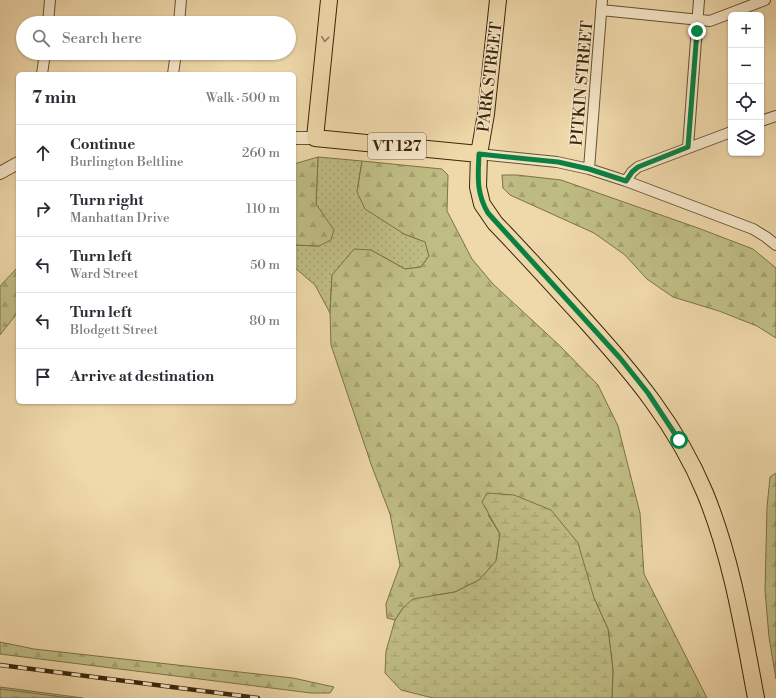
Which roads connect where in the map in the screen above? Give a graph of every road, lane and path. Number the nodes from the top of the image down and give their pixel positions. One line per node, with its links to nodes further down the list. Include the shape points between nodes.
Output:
1 (50, 0): 8 (street)
2 (181, 0): 9 (street)
3 (329, 0): 19 (main road, one-way to 19)
4 (498, 0): 21 (main road, PARK STREET, via 486,114)
5 (699, 0): 10 (street)
6 (766, 0): 10 (street, via 710,21)
7 (602, 5): 10 (street); 23 (street, PITKIN STREET)
8 (49, 16)
9 (180, 16)
10 (697, 20): 20 (street)
11 (44, 60): 13 (street)
12 (175, 60): 14 (street)
13 (42, 72)
14 (173, 72)
15 (776, 116): 16 (street)
16 (764, 120)
17 (728, 133): 20 (street)
18 (296, 138): 19 (street)
19 (314, 138): 21 (main road, VT 127)
20 (688, 147): 25 (street, via 638,167)
21 (479, 154): 23 (street, via 558,162); 27 (main road, PARK STREET, via 478,187 482,204 488,213 648,393 688,457 716,520 730,569)
22 (16, 164): 24 (street)
23 (589, 169): 25 (street)
24 (0, 173)
25 (626, 181): 26 (street, via 752,229)
26 (776, 245)
27 (756, 698)

